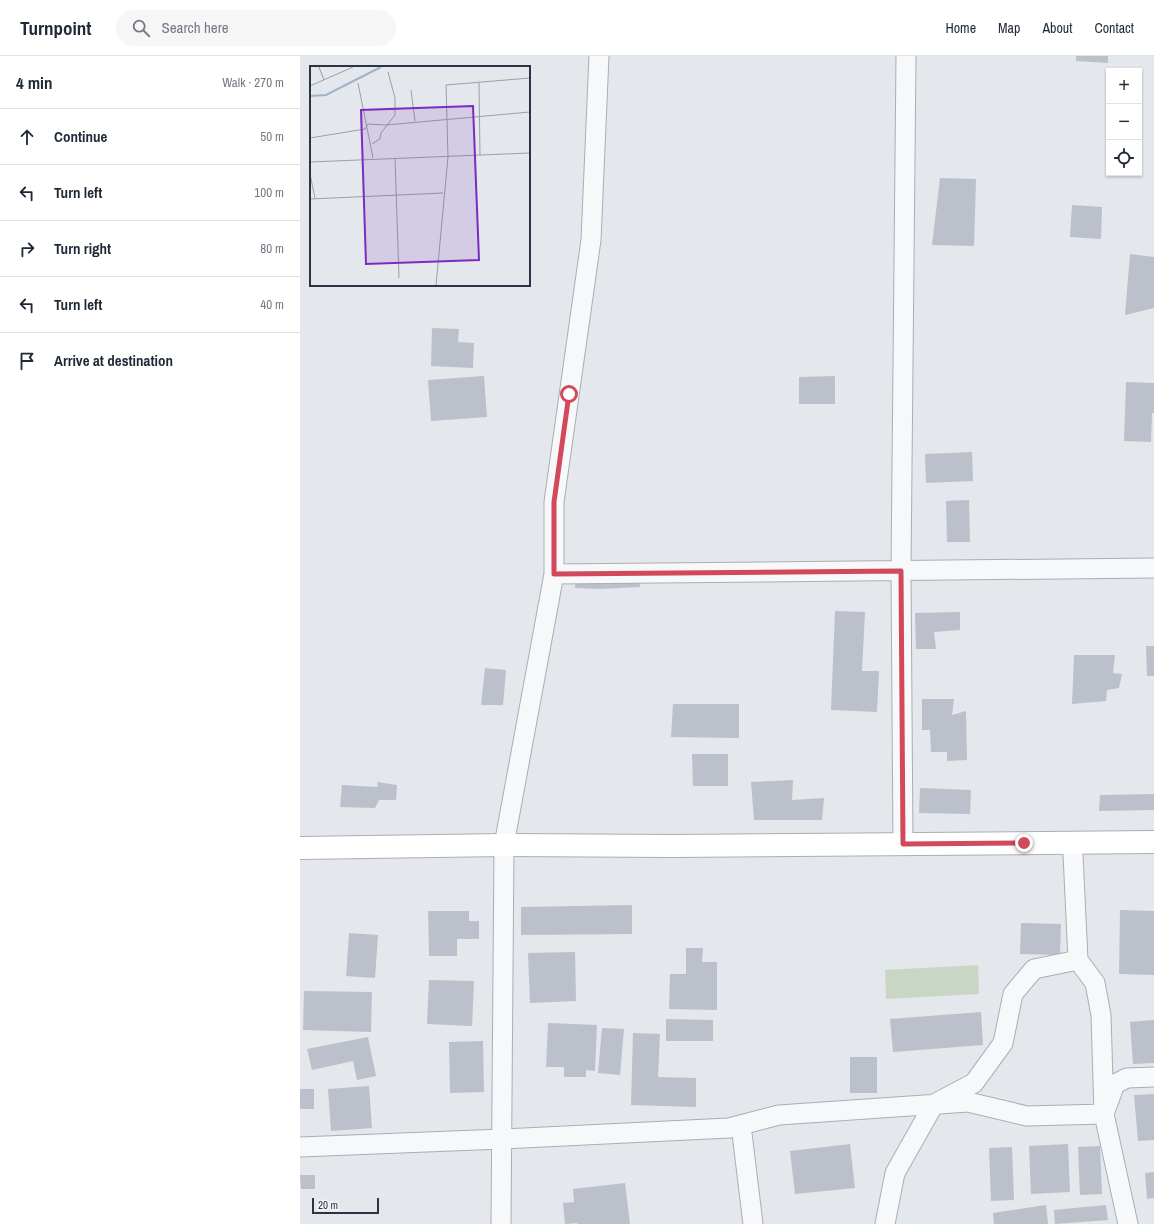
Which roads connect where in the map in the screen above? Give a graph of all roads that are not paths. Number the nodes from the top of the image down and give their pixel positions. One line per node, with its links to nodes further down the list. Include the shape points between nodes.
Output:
1 (599, 56): 5 (street, via 591,240 554,502)
2 (906, 56): 4 (street)
3 (1154, 568): 4 (street)
4 (901, 571): 5 (street); 7 (street)
5 (554, 574): 8 (street)
6 (1154, 842): 7 (street)
7 (903, 844): 8 (street)
8 (504, 845): 9 (street); 16 (street)
9 (300, 848)
10 (1073, 854): 11 (street)
11 (1078, 960): 13 (street, via 1034,969 1013,994 1003,1043 974,1083); 14 (street, via 1096,984 1101,1015)
12 (1154, 1076): 14 (street, via 1127,1078 1115,1084)
13 (934, 1104): 14 (street, via 968,1102 1028,1116); 15 (street, via 780,1115); 20 (street, via 895,1173)
14 (1104, 1114): 21 (street)
15 (741, 1125): 16 (street, via 729,1128); 19 (street)
16 (502, 1139): 17 (street); 18 (street)
17 (300, 1147)
18 (501, 1224)
19 (753, 1224)
20 (885, 1224)
21 (1128, 1224)

